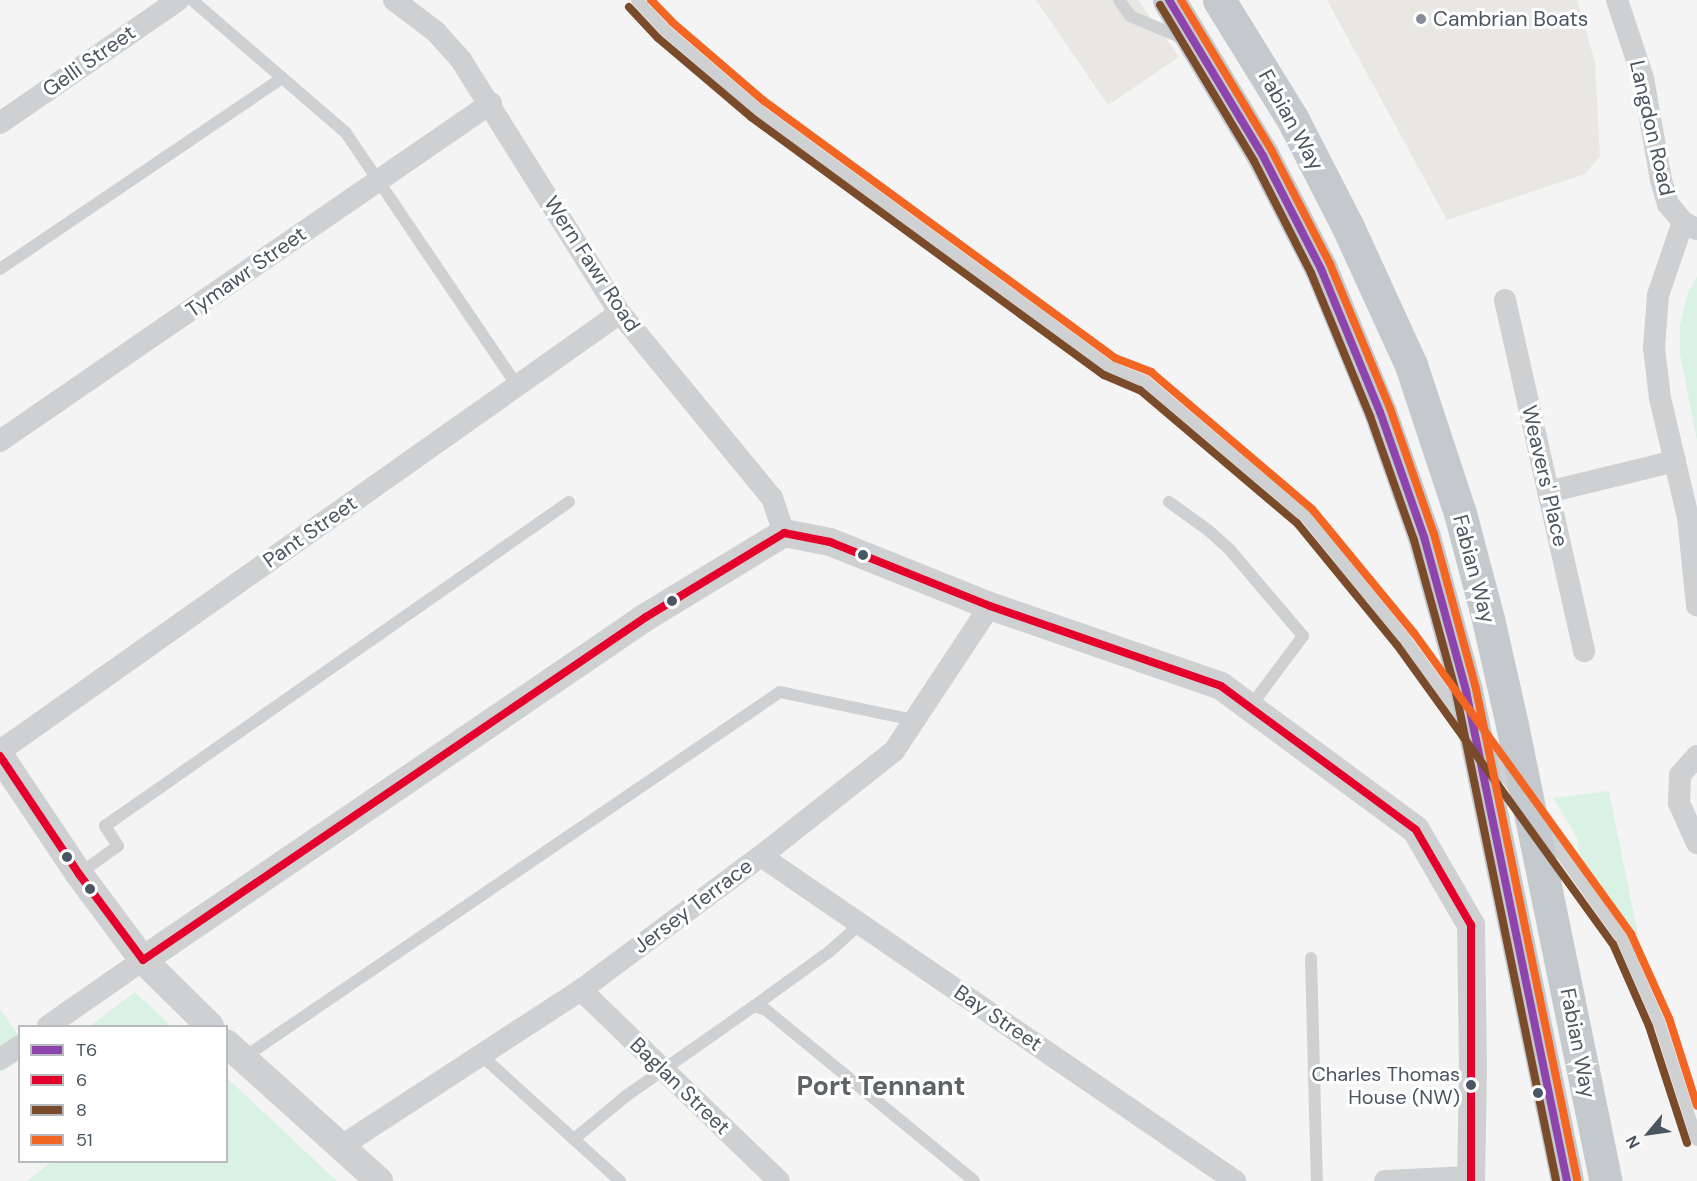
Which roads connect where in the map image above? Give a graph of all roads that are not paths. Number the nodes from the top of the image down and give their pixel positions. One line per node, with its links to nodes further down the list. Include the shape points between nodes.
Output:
1 (178, 0): 12 (street, Gelli Street)
2 (192, 0): 10 (lane)
3 (394, 0): 11 (street, Wern Fawr Road, via 442,39)
4 (637, 0): 50 (lane, via 665,30 757,109 1110,367 1145,381 1305,516 1405,639 1615,927 1655,1012)
5 (1119, 0): 9 (lane, via 1130,16)
6 (1169, 0): 9 (highway, Fabian Way)
7 (1219, 0): 61 (highway, Fabian Way, via 1293,120 1357,245 1411,365 1460,513 1512,725)
8 (1617, 0): 14 (street, Langdon Road, via 1643,78 1668,204)
9 (1199, 46): 60 (highway, Fabian Way, via 1263,156 1321,268 1380,412 1424,537 1466,691)
10 (282, 78): 13 (lane, via 346,133); 15 (lane)
11 (491, 104): 13 (street, Tymawr Street); 17 (street, Wern Fawr Road)
12 (0, 123)
13 (378, 182): 18 (lane); 19 (street, Tymawr Street)
14 (1690, 226): 20 (street, Langdon Road, via 1659,295 1654,348 1660,398)
15 (0, 268)
16 (1505, 300): 21 (street, Weavers' Place)
17 (620, 314): 18 (street, Pant Street); 25 (street, Wern Fawr Road, via 772,498)
18 (517, 386): 31 (street, Pant Street)
19 (0, 441)
20 (1675, 461): 21 (street); 24 (street, Langdon Road)
21 (1548, 492): 28 (street, Weavers' Place)
22 (569, 501): 36 (lane, via 105,826 118,846)
23 (1169, 502): 29 (lane, via 1230,550 1303,636)
24 (1693, 517): 27 (street, Langdon Road)
25 (784, 533): 26 (street, via 830,542); 39 (street, via 646,617)
26 (990, 606): 29 (street, via 1221,686); 30 (street, Jersey Terrace)
27 (1697, 606)
28 (1584, 651)
29 (1250, 707): 52 (street, via 1416,830 1471,925)
30 (914, 720): 35 (street, Jersey Terrace, via 894,751); 45 (lane, via 780,692)
31 (0, 751)
32 (0, 756): 36 (street)
33 (1697, 756): 34 (street, via 1680,775 1678,802)
34 (1697, 843)
35 (761, 856): 37 (street, Bay Street); 40 (street, Jersey Terrace)
36 (79, 874): 39 (street)
37 (860, 924): 41 (lane, via 829,952); 57 (street, Bay Street)
38 (1311, 958): 58 (lane)
39 (143, 960): 42 (street); 43 (street)
40 (581, 990): 46 (street, Jersey Terrace); 48 (street, Baglan Street)
41 (754, 1005): 48 (lane); 56 (lane, via 766,1010)
42 (49, 1025)
43 (209, 1025)
44 (18, 1047): 47 (street)
45 (234, 1051): 51 (street)
46 (481, 1055): 49 (lane); 51 (street, Jersey Terrace)
47 (0, 1059)
48 (665, 1071): 49 (lane, via 598,1117); 55 (street, Baglan Street)
49 (574, 1139): 54 (lane)
50 (1697, 1140)
51 (340, 1147): 53 (street)
52 (1471, 1179): 59 (street)
53 (379, 1181)
54 (620, 1181)
55 (779, 1181)
56 (974, 1181)
57 (1235, 1181)
58 (1317, 1181)
59 (1385, 1181)
60 (1567, 1181)
61 (1606, 1181)

